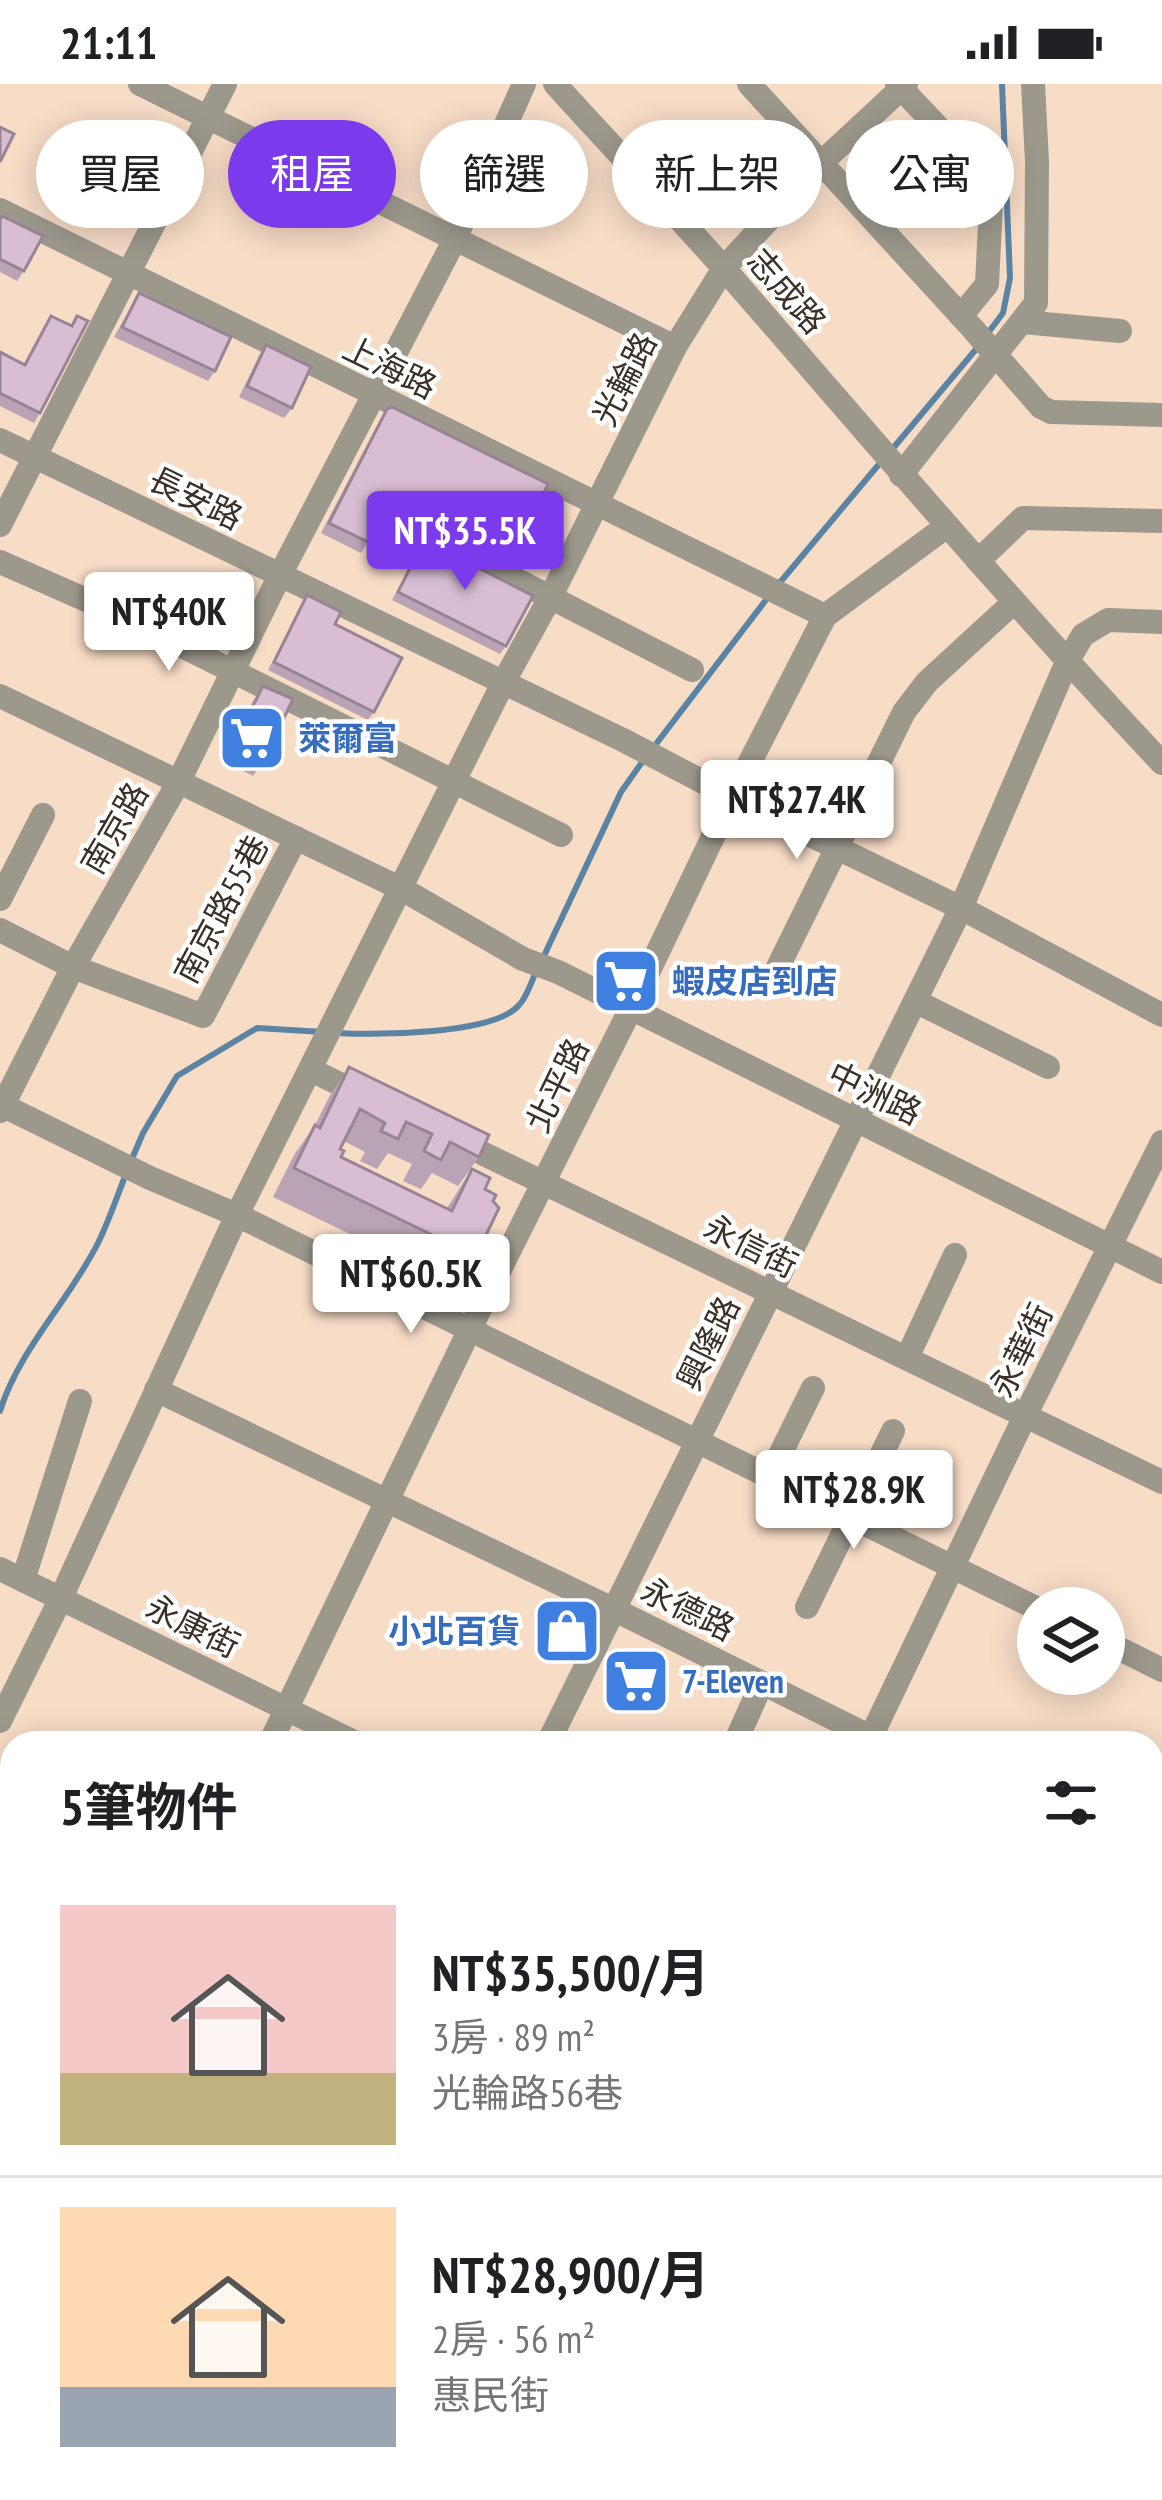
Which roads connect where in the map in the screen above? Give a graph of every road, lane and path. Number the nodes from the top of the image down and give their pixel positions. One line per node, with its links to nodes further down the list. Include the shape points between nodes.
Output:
1 (140, 84): 8 (street)
2 (225, 84): 8 (street)
3 (524, 84): 14 (street, 南京路)
4 (555, 84): 15 (street, 志成路)
5 (749, 84): 9 (street)
6 (1033, 84): 18 (street, via 1036,303)
7 (902, 86): 10 (street, 光輪路); 17 (street, via 992,184 987,284)
8 (209, 118): 14 (street); 16 (street)
9 (782, 120)
10 (822, 162)
11 (822, 164): 17 (street)
12 (0, 210): 16 (street, 上海路)
13 (761, 228): 15 (street, 光輪路)
14 (455, 238): 20 (street); 22 (street, 南京路)
15 (724, 268): 20 (street, 光輪路); 26 (street, 志成路)
16 (129, 273): 22 (street, 上海路); 25 (street)
17 (967, 322): 21 (street)
18 (1023, 322): 19 (street); 21 (street)
19 (1120, 331)
20 (676, 347): 27 (street, 光輪路)
21 (995, 355): 23 (street, via 1051,412); 26 (street)
22 (374, 396): 27 (street, 上海路); 34 (street, 南京路)
23 (1162, 415)
24 (0, 440): 25 (street, 長安路)
25 (35, 458): 30 (street); 34 (street, 長安路)
26 (898, 472): 31 (street)
27 (597, 506): 35 (street, 光輪路); 38 (street, 上海路)
28 (402, 521): 35 (street)
29 (1162, 521): 32 (street, via 1023,518)
30 (0, 525)
31 (946, 526): 32 (street); 38 (street, 北平路)
32 (978, 561): 36 (street)
33 (0, 562): 37 (street)
34 (280, 575): 43 (street, 南京路); 44 (street, 長安路)
35 (551, 596): 42 (street); 44 (street, 光輪路)
36 (1014, 602): 41 (street); 53 (street, via 904,712)
37 (100, 606)
38 (825, 616): 49 (street, 北平路)
39 (132, 621): 43 (street)
40 (1162, 622): 41 (street, via 1108,620 1083,634)
41 (1067, 662): 46 (street); 56 (street, 興隆路)
42 (692, 670)
43 (234, 674): 47 (street, 南京路); 48 (street)
44 (503, 683): 48 (street, 光輪路); 49 (street, 長安路)
45 (0, 696): 47 (street)
46 (1162, 763)
47 (178, 783): 52 (street); 58 (street, 南京路)
48 (454, 784): 51 (street); 54 (street, 光輪路)
49 (732, 797): 53 (street); 61 (street, 北平路)
50 (43, 815): 55 (street)
51 (561, 836)
52 (296, 838): 54 (street); 58 (street, 南京路55巷, via 203,1016)
53 (836, 847): 56 (street); 59 (street)
54 (402, 889): 61 (street, 中洲路, via 523,959); 63 (street, 光輪路)
55 (0, 899)
56 (961, 908): 60 (street, 興隆路); 62 (street)
57 (0, 930): 58 (street)
58 (73, 967): 65 (street, 南京路)
59 (775, 973)
60 (915, 1001): 64 (street); 67 (street, 興隆路)
61 (632, 1009): 67 (street, 中洲路); 70 (street, 北平路)
62 (1160, 1012)
63 (313, 1065): 66 (street); 71 (street)
64 (1048, 1067)
65 (1, 1107): 71 (street)
66 (396, 1111)
67 (856, 1120): 72 (street, 中洲路); 75 (street, 興隆路)
68 (438, 1132): 70 (street, 永信街)
69 (1162, 1142): 72 (street, 永華街)
70 (545, 1183): 75 (street, 永信街); 76 (street, 北平路)
71 (237, 1215): 76 (street); 79 (street)
72 (1108, 1246): 74 (street, 中洲路); 81 (street, 永華街)
73 (955, 1255): 77 (street)
74 (1162, 1272)
75 (770, 1292): 77 (street, 永信街); 83 (street, 興隆路)
76 (469, 1331): 83 (street); 86 (street, 北平路)
77 (907, 1358): 81 (street, 永信街)
78 (812, 1388): 84 (street)
79 (156, 1390): 86 (street, 永德路); 90 (street)
80 (80, 1401): 89 (street)
81 (1025, 1416): 85 (street, 永信街); 88 (street, 永華街)
82 (893, 1431): 87 (street)
83 (696, 1442): 84 (street); 93 (street, 興隆路)
84 (769, 1477): 87 (street)
85 (1162, 1482)
86 (387, 1502): 93 (street, 永德路); 97 (street, 北平路)
87 (851, 1517): 88 (street); 92 (street)
88 (952, 1566): 91 (street); 104 (street, 永華街)
89 (11, 1574): 90 (street, 永康街)
90 (61, 1598): 97 (street, 永康街); 98 (street)
91 (1017, 1598)
92 (808, 1607)
93 (615, 1610): 96 (street, 永德路); 101 (street, 興隆路)
94 (1125, 1652): 95 (street)
95 (1162, 1670)
96 (762, 1683): 102 (street); 103 (street, 永德路)
97 (287, 1709): 99 (street, 北平路); 100 (street, 永康街)
98 (0, 1721)
99 (276, 1731)
100 (332, 1731)
101 (554, 1731)
102 (740, 1731)
103 (855, 1731)
104 (878, 1731)

